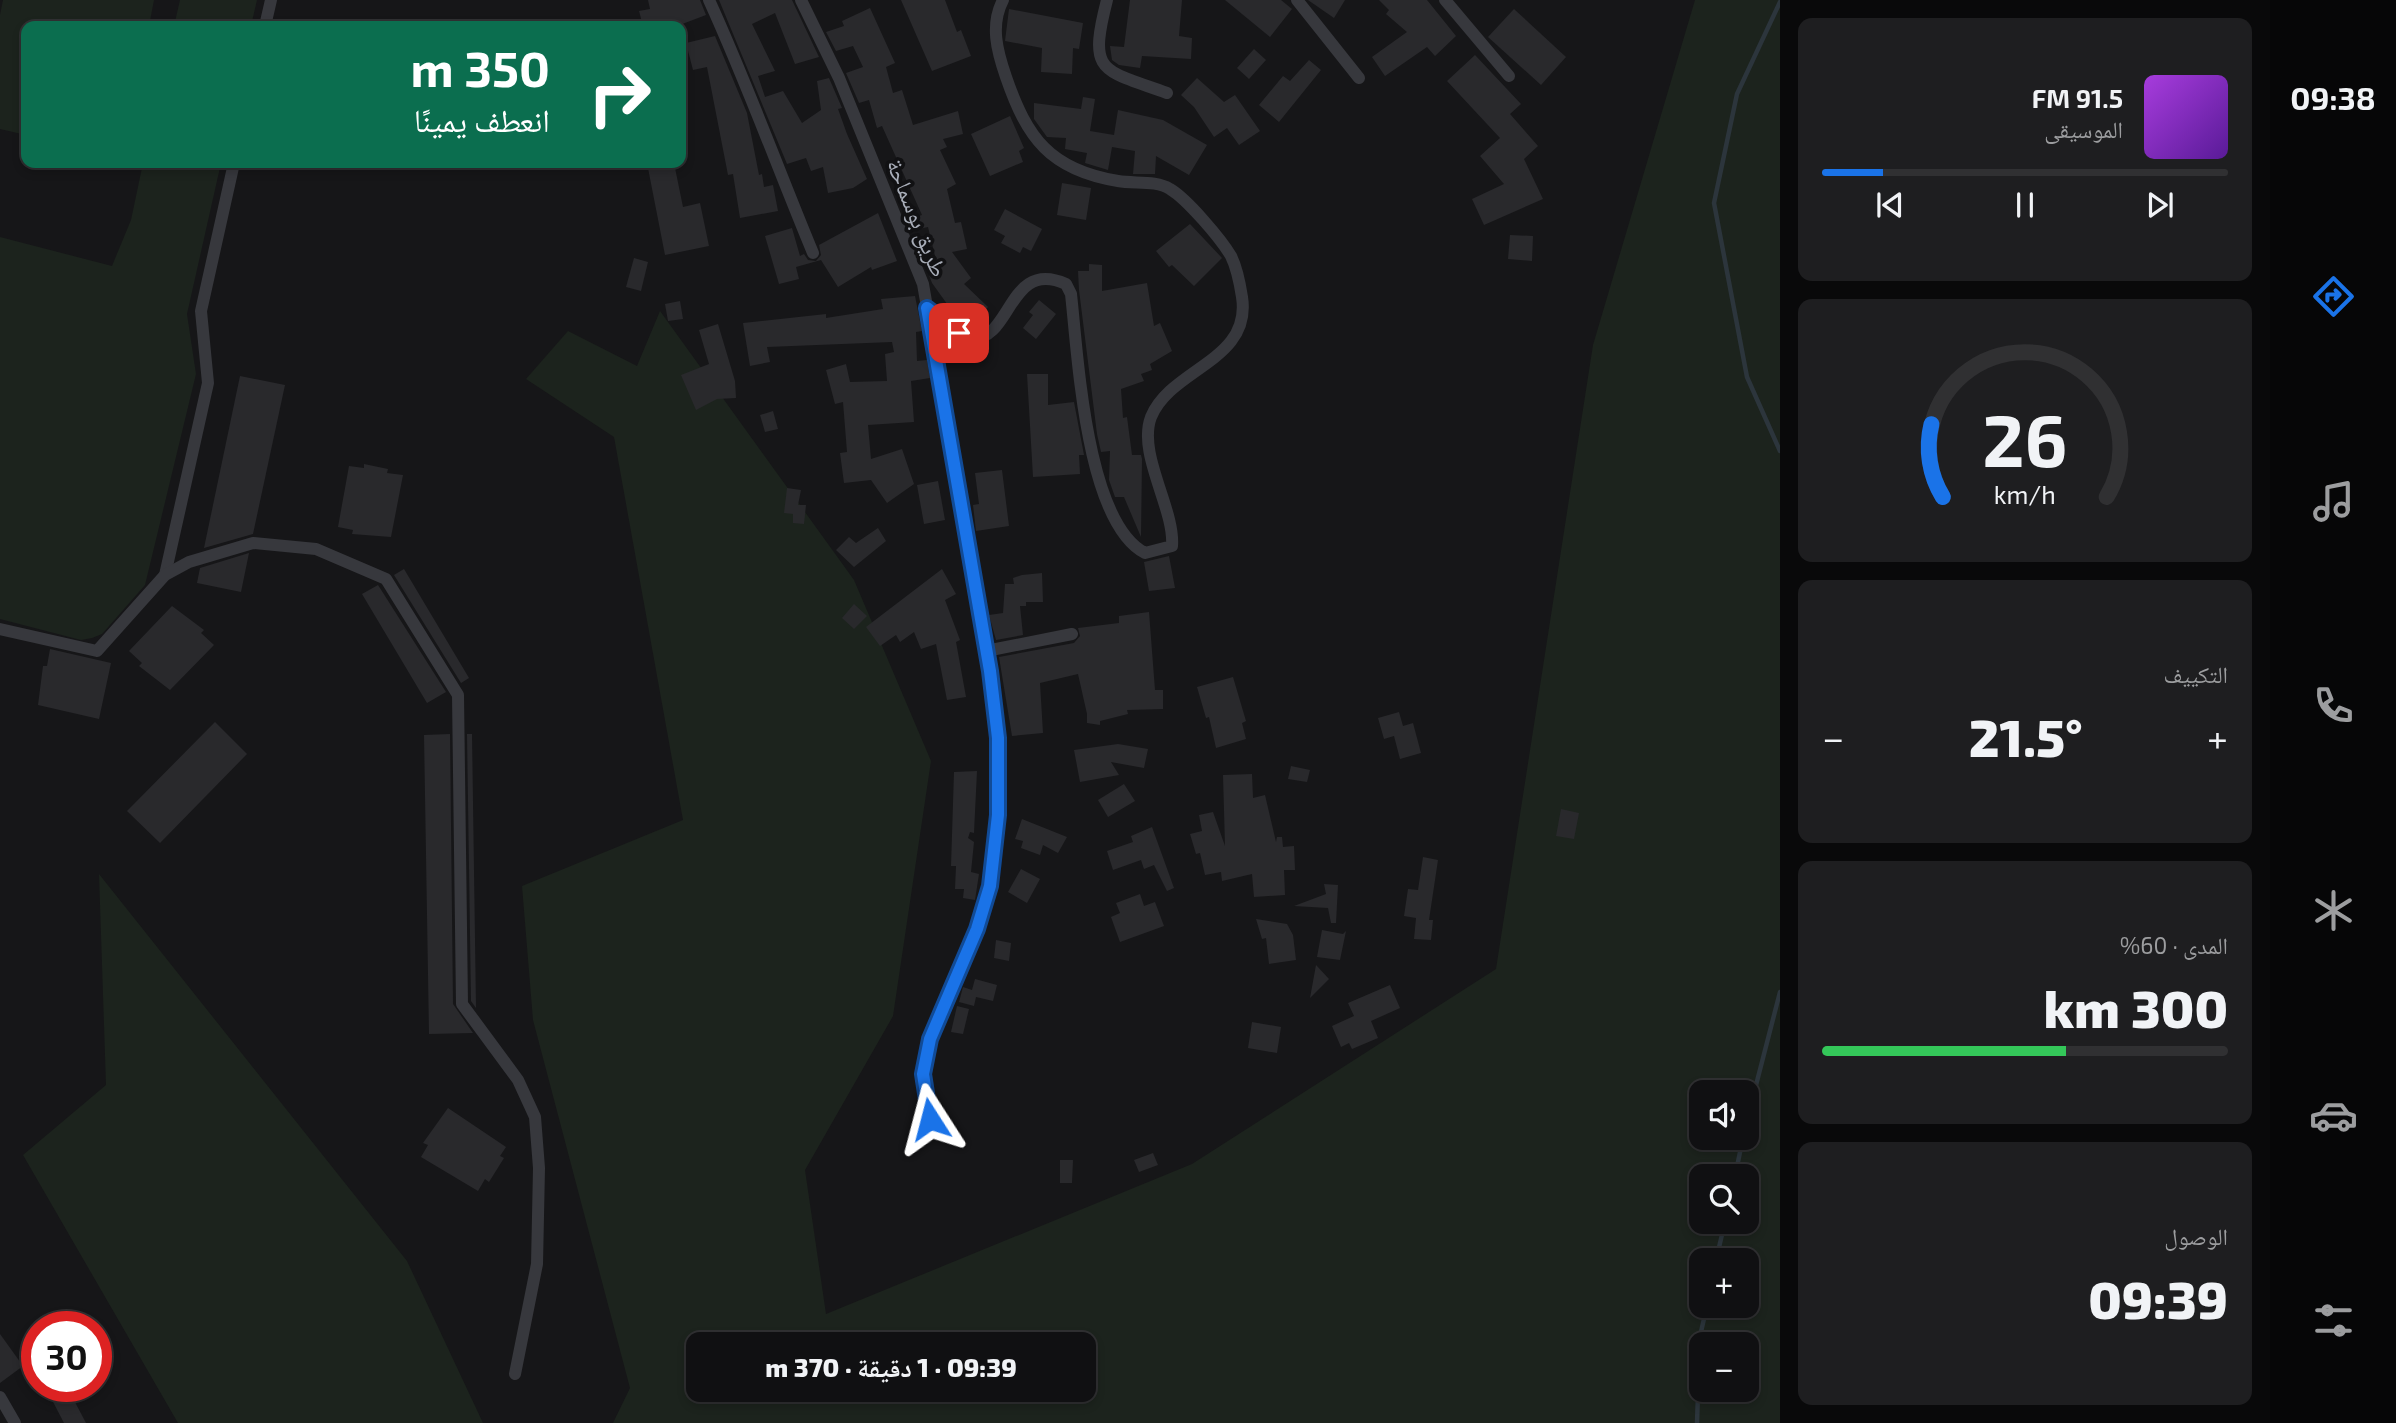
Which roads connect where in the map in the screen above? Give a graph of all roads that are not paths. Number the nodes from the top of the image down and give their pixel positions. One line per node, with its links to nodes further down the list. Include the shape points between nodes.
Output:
1 (271, 0): 8 (street)
2 (709, 0): 13 (street)
3 (801, 0): 14 (street, طريق بوسماحة, via 839,78 923,284)
4 (1003, 0): 14 (street, via 995,30 999,56 1019,116 1035,142 1079,171 1170,188 1231,256 1240,283 1244,312 1233,341 1161,400 1150,419 1155,476 1173,532 1172,546 1145,553 1133,547 1106,503 1066,284 1038,278 1024,287 987,335 973,338)
5 (1107, 0): 11 (street, via 1096,51 1101,62 1120,76)
6 (1297, 0): 10 (street)
7 (1445, 0): 9 (street)
8 (266, 21)
9 (1509, 76)
10 (1359, 78)
11 (1167, 93)
12 (233, 168): 15 (street, via 201,311 208,383)
13 (813, 253)
14 (927, 308): 18 (street, طريق بوسماحة)
15 (165, 575): 16 (street, via 97,651); 20 (street, via 188,562 253,542 316,549 386,579 458,695 462,1004 518,1080 535,1117 537,1265)
16 (0, 629)
17 (1072, 634): 18 (street)
18 (986, 651): 19 (street, طريق بوسماحة, via 998,738 998,815 990,886 977,929 930,1039 923,1074)
19 (930, 1119)
20 (515, 1374)
21 (0, 1397): 22 (street)
22 (15, 1423)

